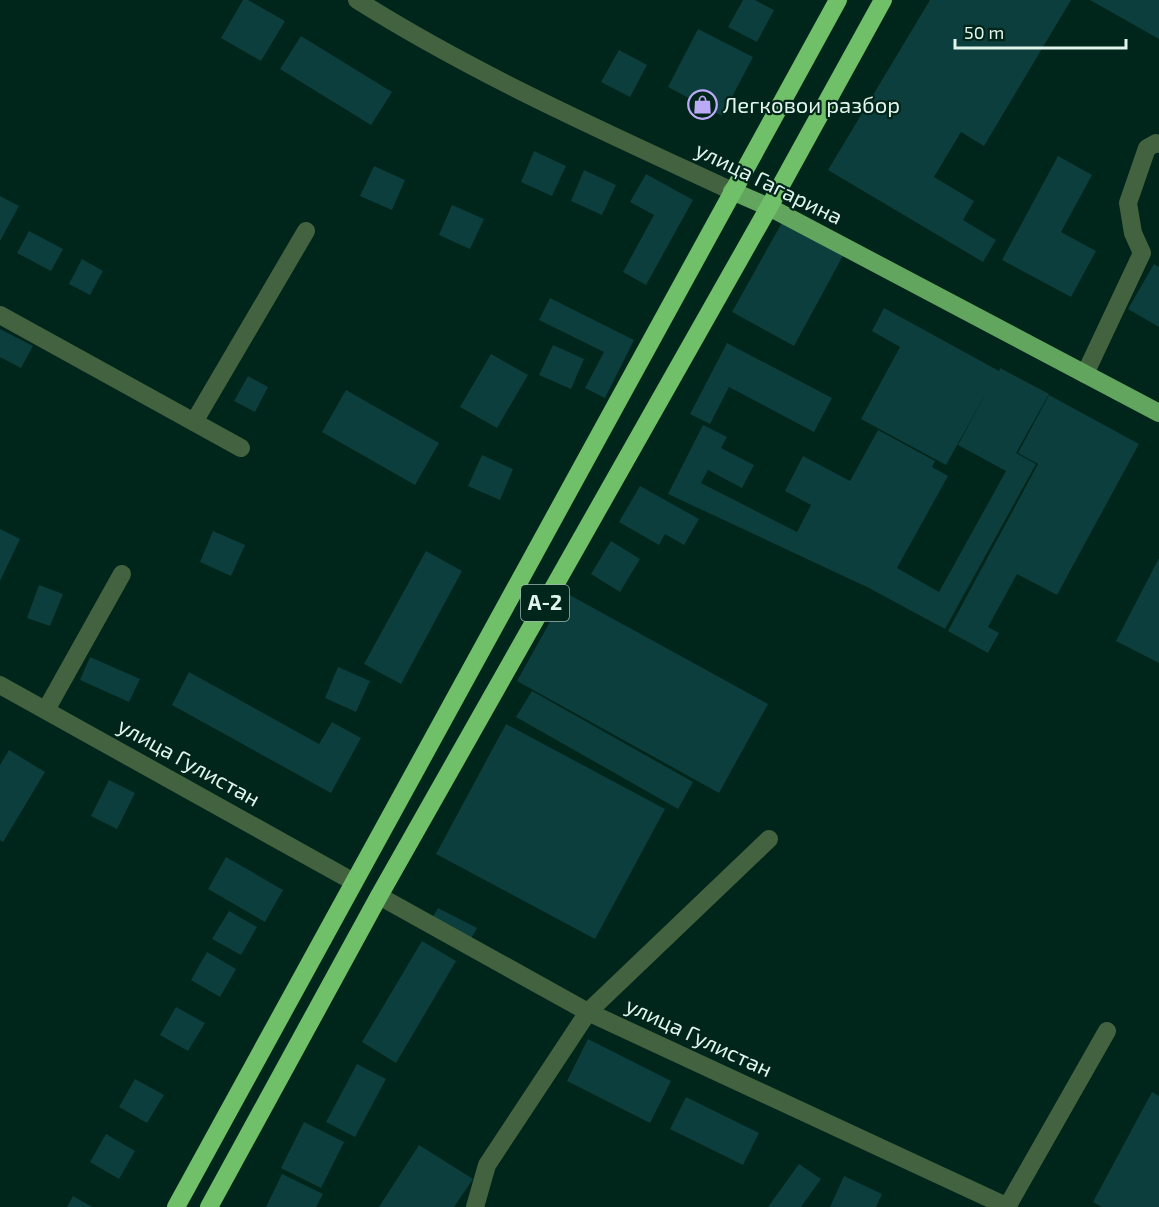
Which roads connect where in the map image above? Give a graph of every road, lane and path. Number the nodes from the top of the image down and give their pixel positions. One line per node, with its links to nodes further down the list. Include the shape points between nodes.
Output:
1 (357, 0): 5 (street, улица Гагарина, via 417,37 559,110)
2 (838, 0): 5 (highway, A-2)
3 (883, 0): 6 (highway, A-2)
4 (1159, 144): 9 (street, via 1147,148 1128,203 1133,233 1142,253)
5 (732, 190): 6 (main road, улица Гагарина); 17 (highway, A-2)
6 (769, 207): 9 (main road, улица Гагарина); 18 (highway, A-2)
7 (306, 231): 11 (street)
8 (0, 315): 11 (street)
9 (1085, 374): 10 (main road, улица Гагарина)
10 (1159, 413)
11 (194, 422): 12 (street)
12 (241, 448)
13 (122, 574): 15 (street)
14 (0, 685): 15 (street, улица Гулистан)
15 (46, 710): 17 (street, улица Гулистан)
16 (769, 839): 19 (street)
17 (354, 882): 21 (highway, A-2)
18 (379, 896): 19 (street, улица Гулистан); 22 (highway, A-2)
19 (588, 1012): 23 (street, via 487,1166); 24 (street, улица Гулистан)
20 (1107, 1031): 24 (street)
21 (176, 1207)
22 (209, 1207)
23 (475, 1207)
24 (1007, 1207)

